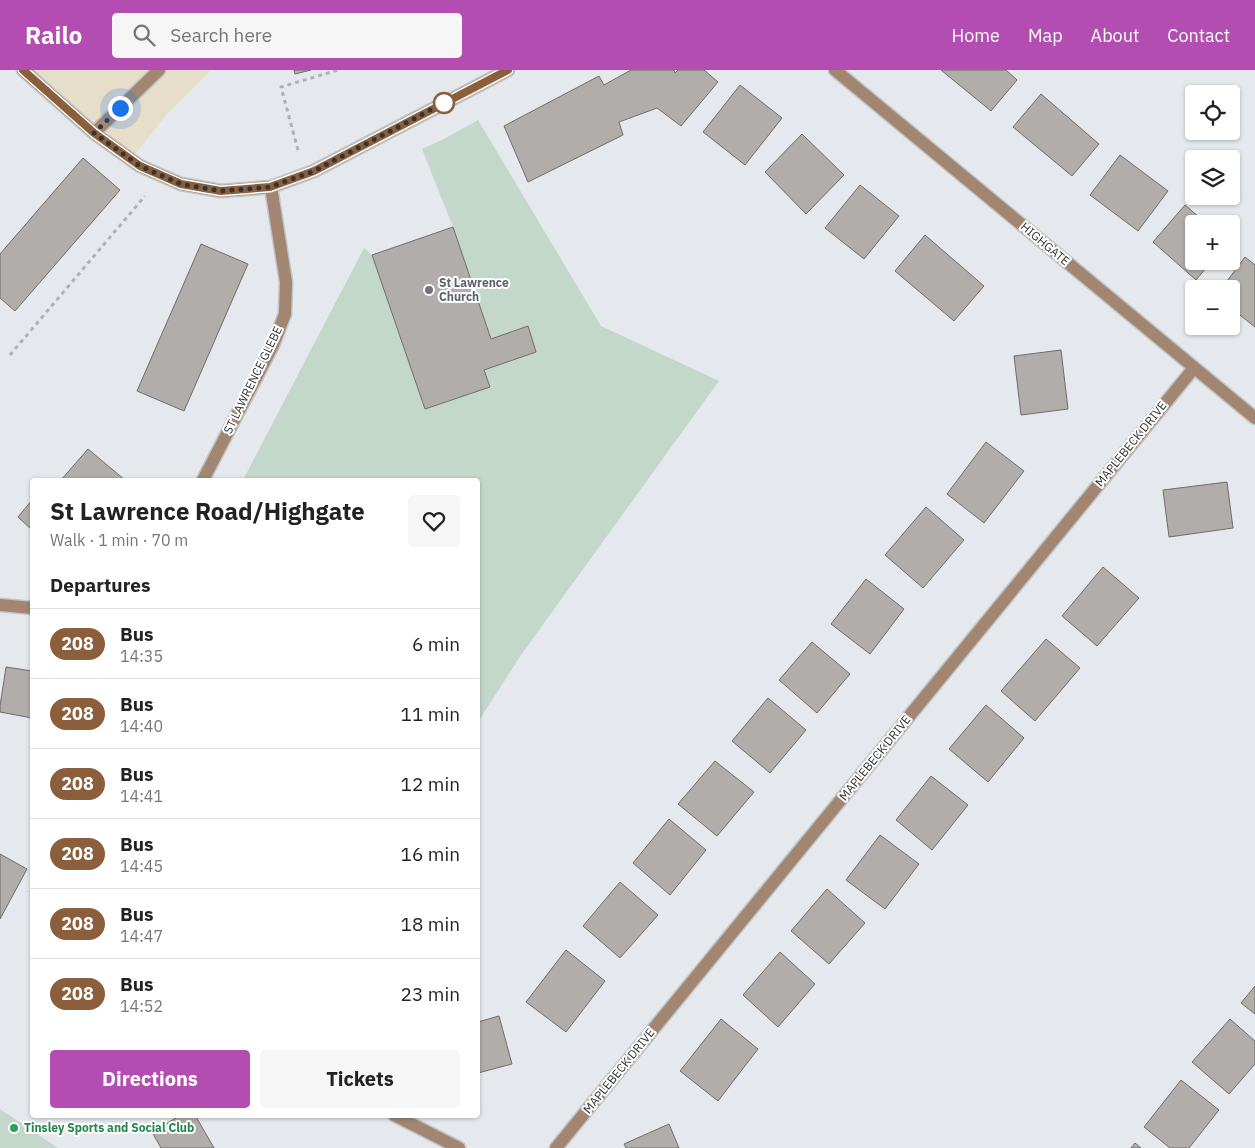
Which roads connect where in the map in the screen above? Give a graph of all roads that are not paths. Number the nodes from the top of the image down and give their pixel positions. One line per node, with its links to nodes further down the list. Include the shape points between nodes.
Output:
1 (23, 70): 5 (street)
2 (159, 70): 5 (street)
3 (508, 70): 6 (street, via 314,171)
4 (835, 70): 7 (street, HIGHGATE)
5 (94, 133): 6 (street, via 140,166 181,184 221,191)
6 (270, 187): 9 (street, ST LAWRENCE GLEBE, via 286,282 285,314 273,344)
7 (1194, 368): 8 (street, HIGHGATE); 14 (street, MAPLEBECK DRIVE)
8 (1255, 418)
9 (204, 478)
10 (0, 605): 11 (street)
11 (30, 608)
12 (400, 1118): 13 (street)
13 (459, 1148)
14 (556, 1148)

